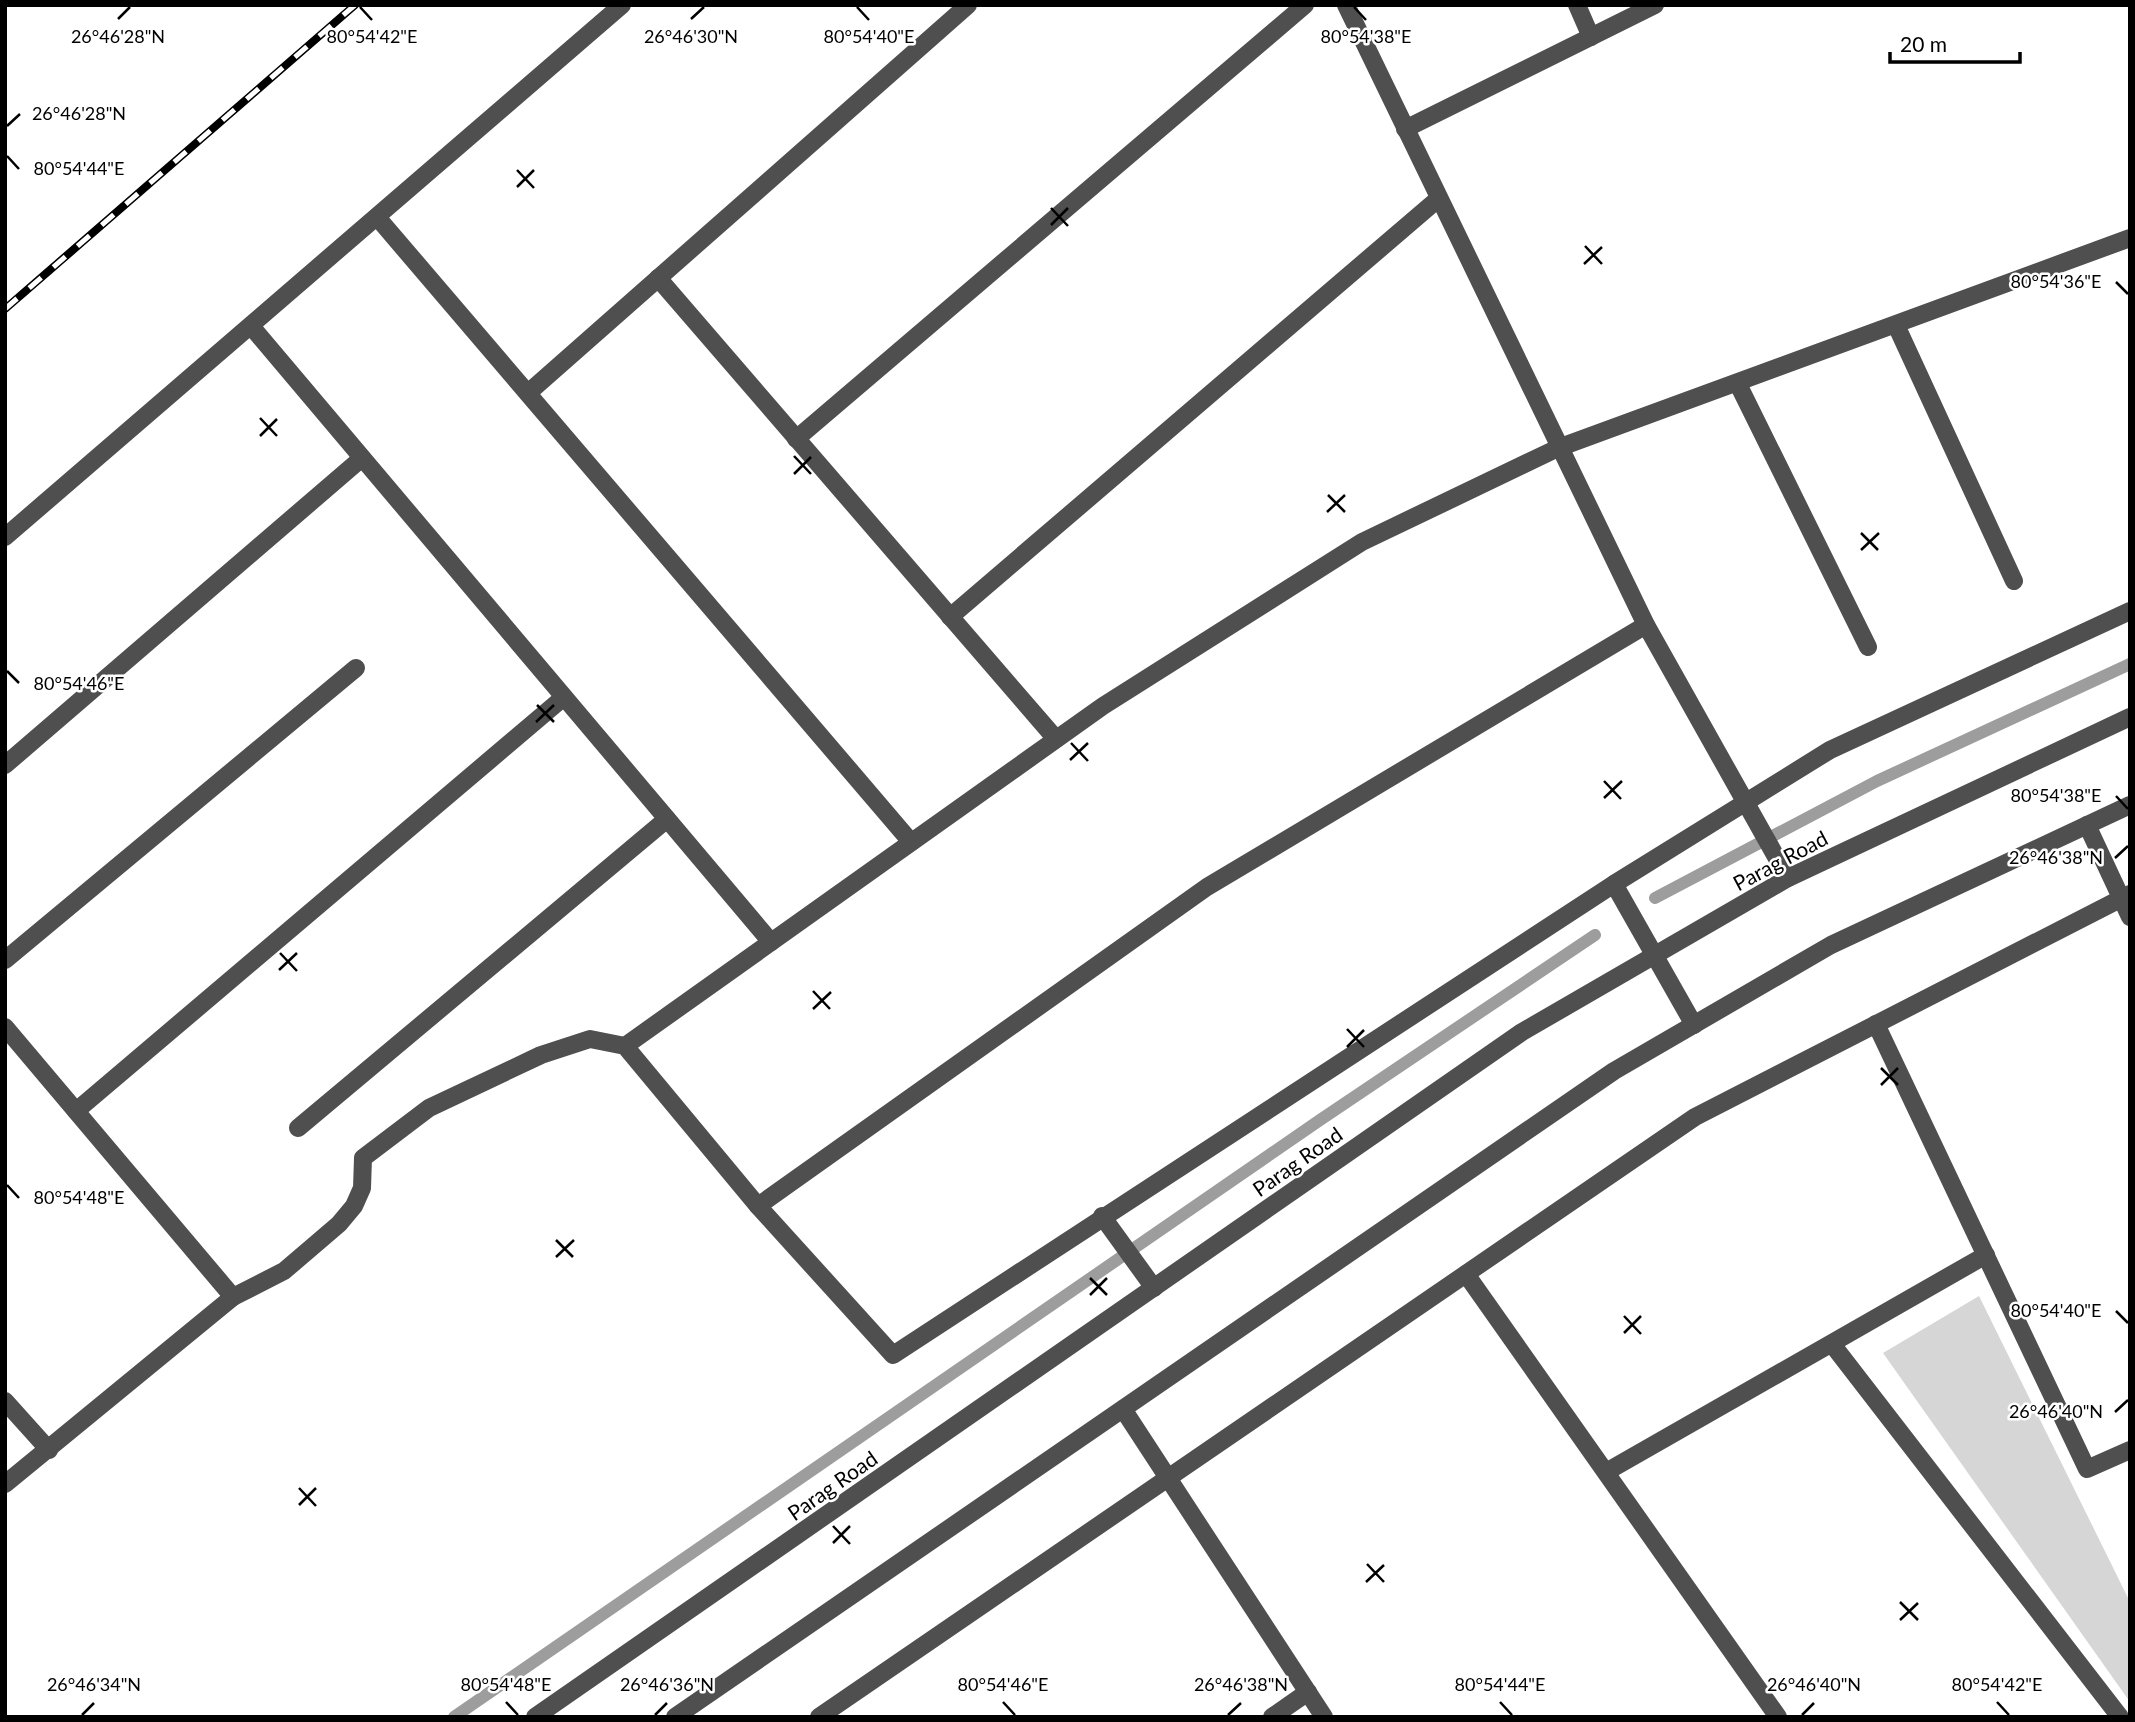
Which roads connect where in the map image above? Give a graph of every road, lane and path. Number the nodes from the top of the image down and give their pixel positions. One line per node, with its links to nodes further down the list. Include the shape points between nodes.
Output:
1 (622, 5): 10 (street)
2 (968, 5): 12 (street)
3 (1305, 5): 17 (street)
4 (1346, 5): 8 (street)
5 (1577, 5): 7 (street)
6 (1655, 5): 7 (street)
7 (1591, 37): 8 (street)
8 (1405, 129): 9 (street)
9 (1438, 199): 18 (street); 23 (street)
10 (377, 217): 14 (street); 16 (street)
11 (2130, 238): 13 (street)
12 (658, 278): 16 (street); 17 (street)
13 (1896, 325): 15 (street); 21 (street)
14 (251, 326): 19 (street); 20 (street)
15 (1738, 384): 18 (street); 25 (street)
16 (528, 393): 35 (street)
17 (796, 439): 23 (street)
18 (1558, 448): 24 (street); 29 (street, via 1362,542)
19 (362, 458): 27 (street); 30 (street)
20 (5, 537)
21 (2014, 581)
22 (2130, 611): 31 (street, via 1830,750)
23 (950, 617): 29 (street)
24 (1646, 625): 31 (street); 49 (street, via 1207,887)
25 (1868, 647)
26 (356, 668): 42 (street)
27 (564, 697): 33 (street); 47 (street)
28 (2130, 717): 36 (street, Parag Road)
29 (1056, 739): 35 (street)
30 (5, 765)
31 (1744, 802): 36 (street); 37 (street)
32 (2130, 805): 34 (street)
33 (667, 819): 40 (street); 48 (street)
34 (2087, 825): 38 (street); 44 (street, via 1831,945)
35 (912, 842): 40 (street)
36 (1788, 878): 41 (street, Parag Road)
37 (1614, 884): 41 (street); 50 (street)
38 (2125, 896): 39 (street); 43 (street)
39 (2130, 917)
40 (771, 942): 46 (street)
41 (1654, 956): 44 (street); 53 (street, Parag Road, via 1522,1032)
42 (5, 960)
43 (1877, 1024): 51 (street); 52 (street, via 1695,1116)
44 (1694, 1025): 57 (street, via 1614,1071)
45 (5, 1027): 47 (street)
46 (625, 1046): 49 (street); 54 (street, via 590,1038 541,1055 429,1108 363,1158 362,1188 339,1224 284,1270)
47 (76, 1111): 54 (street)
48 (298, 1128)
49 (758, 1206): 50 (street, via 893,1354)
50 (1102, 1216): 53 (street)
51 (1986, 1255): 55 (street); 59 (street, via 2087,1469)
52 (1466, 1273): 60 (street); 61 (street)
53 (1154, 1288): 64 (street, Parag Road)
54 (233, 1297): 58 (street)
55 (1832, 1344): 60 (street); 70 (street)
56 (5, 1401): 58 (street)
57 (1123, 1409): 61 (street); 65 (street)
58 (49, 1450): 62 (street)
59 (2130, 1450)
60 (1606, 1472): 69 (street)
61 (1168, 1478): 63 (street); 66 (street)
62 (5, 1484)
63 (1308, 1692): 67 (street); 68 (street)
64 (535, 1717)
65 (674, 1717)
66 (819, 1717)
67 (1272, 1717)
68 (1324, 1717)
69 (1778, 1717)
70 (2120, 1717)

